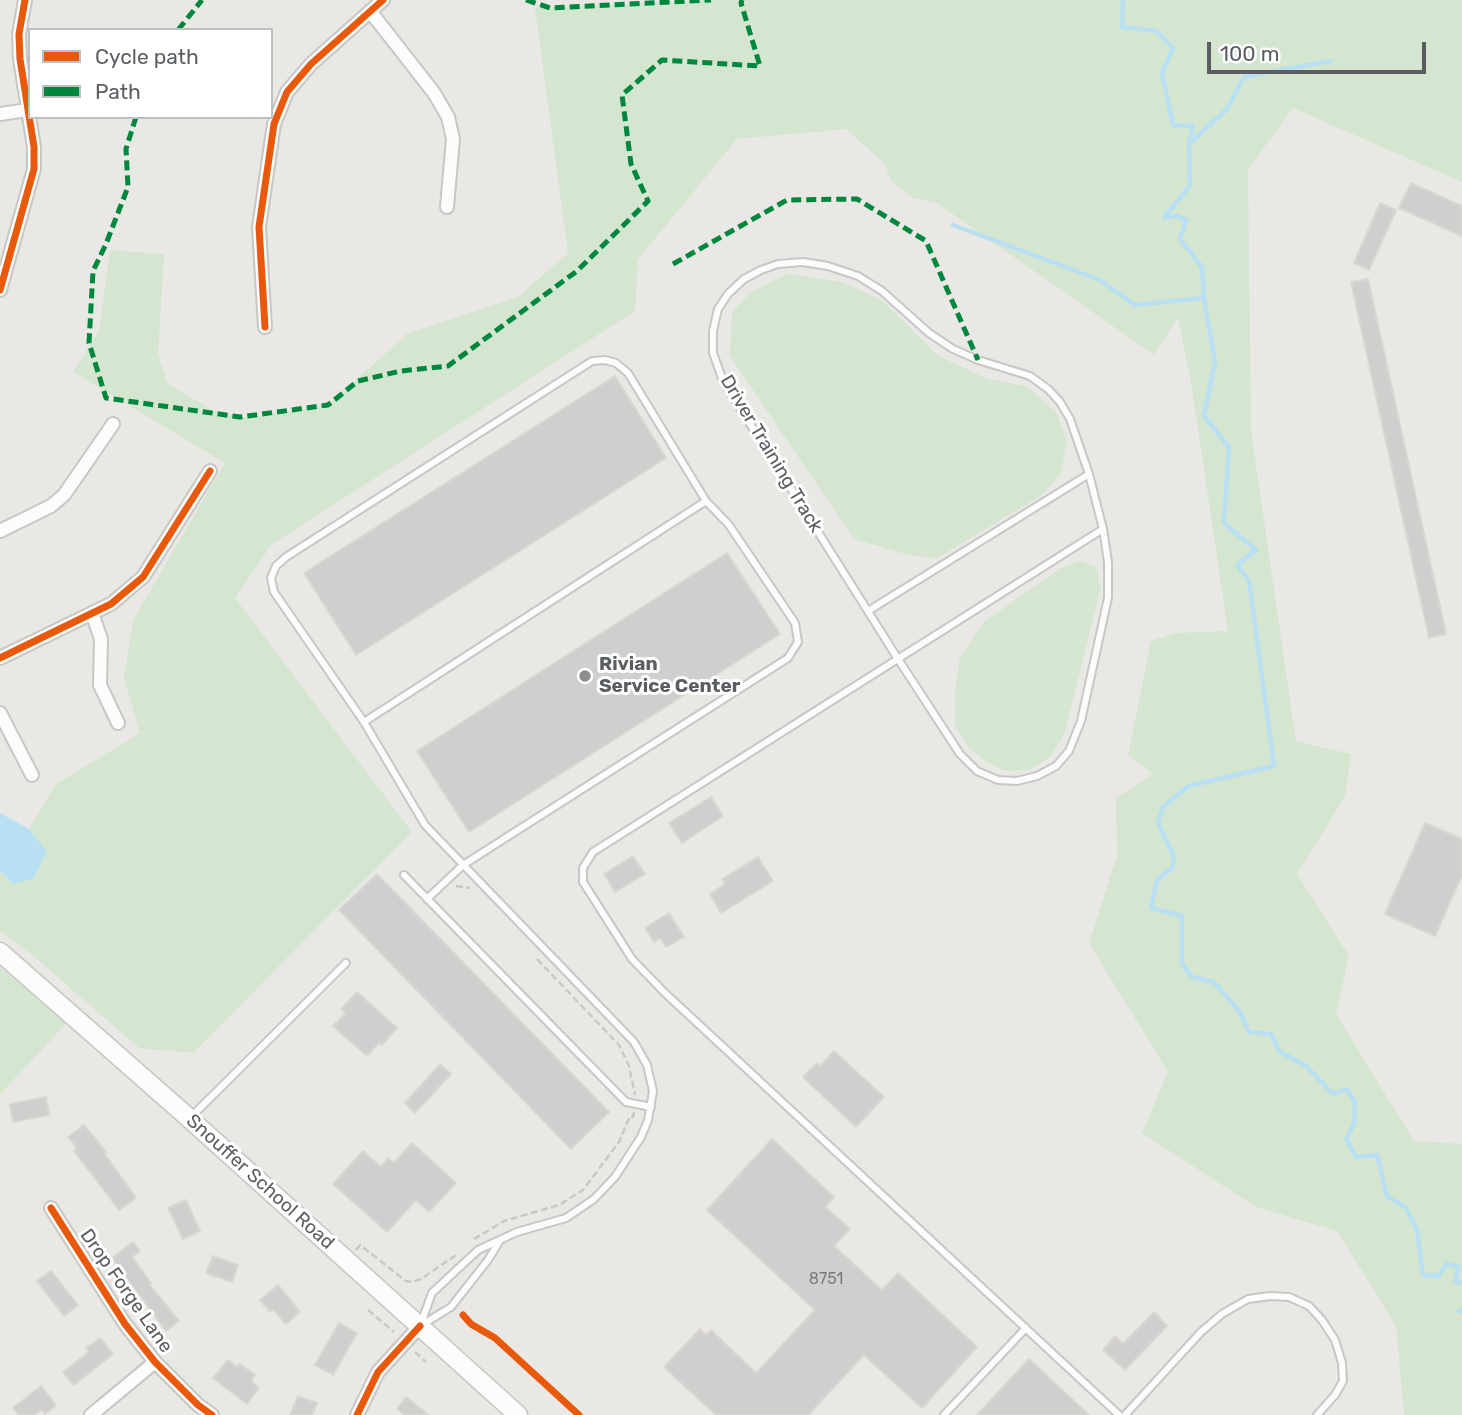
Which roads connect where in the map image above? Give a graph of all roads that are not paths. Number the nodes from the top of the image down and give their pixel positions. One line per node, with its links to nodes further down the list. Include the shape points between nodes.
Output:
1 (25, 0): 4 (street, via 19,34)
2 (383, 0): 3 (street)
3 (370, 11): 8 (street, via 434,93 447,117 453,139); 10 (street, via 287,92 274,124 259,227)
4 (27, 110): 5 (street); 6 (street)
5 (0, 114)
6 (28, 115)
7 (29, 119): 9 (street, via 34,169)
8 (447, 207)
9 (0, 290)
10 (265, 327)
11 (113, 424): 16 (street, via 64,495)
12 (210, 471): 18 (street, via 143,577 111,604)
13 (1089, 474): 15 (lane, Driver Training Track); 17 (lane); 17 (lane, Driver Training Track, via 1070,419 1048,388 1030,376 953,349 858,276 803,262 778,264 744,279 718,309 713,353 720,372)
14 (706, 501): 22 (lane); 22 (lane, via 628,373 616,363 592,361 286,557 271,578 274,592); 25 (lane, via 729,525 794,624 798,642 788,659)
15 (1103, 529): 20 (lane); 20 (lane, Driver Training Track, via 1108,598 1081,721 1069,751 1056,766 1017,781 998,780 977,771 960,754)
16 (0, 531)
17 (868, 611): 20 (lane, Driver Training Track)
18 (92, 613): 19 (street); 23 (street, via 101,639 100,685)
19 (0, 658)
20 (898, 659): 35 (lane, via 593,852 583,868 583,882 632,959 665,993)
21 (0, 713): 24 (street)
22 (364, 722): 25 (lane, via 425,825)
23 (118, 723)
24 (32, 775)
25 (463, 864): 27 (lane); 30 (lane, via 634,1042 647,1065 653,1091)
26 (404, 875): 27 (lane)
27 (427, 899): 30 (lane, via 626,1102)
28 (0, 952): 31 (main road, Snouffer School Road)
29 (346, 964): 31 (lane)
30 (651, 1107): 33 (lane, via 641,1137 594,1199 566,1217)
31 (190, 1119): 34 (main road, Snouffer School Road)
32 (51, 1208): 36 (street, Drop Forge Lane, via 125,1324)
33 (499, 1242): 34 (lane, via 451,1307); 34 (lane, via 478,1250 432,1293)
34 (420, 1326): 39 (street, via 378,1372); 40 (main road, Snouffer School Road)
35 (1026, 1328): 41 (lane); 42 (lane)
36 (155, 1362): 37 (street); 38 (street, Drop Forge Lane)
37 (91, 1415)
38 (212, 1415)
39 (357, 1415)
40 (519, 1415)
41 (944, 1415)
42 (1119, 1415)
43 (1125, 1415): 44 (lane, via 1222,1314 1248,1299 1270,1296 1289,1297 1309,1306 1335,1340 1343,1381)
44 (1317, 1415)

